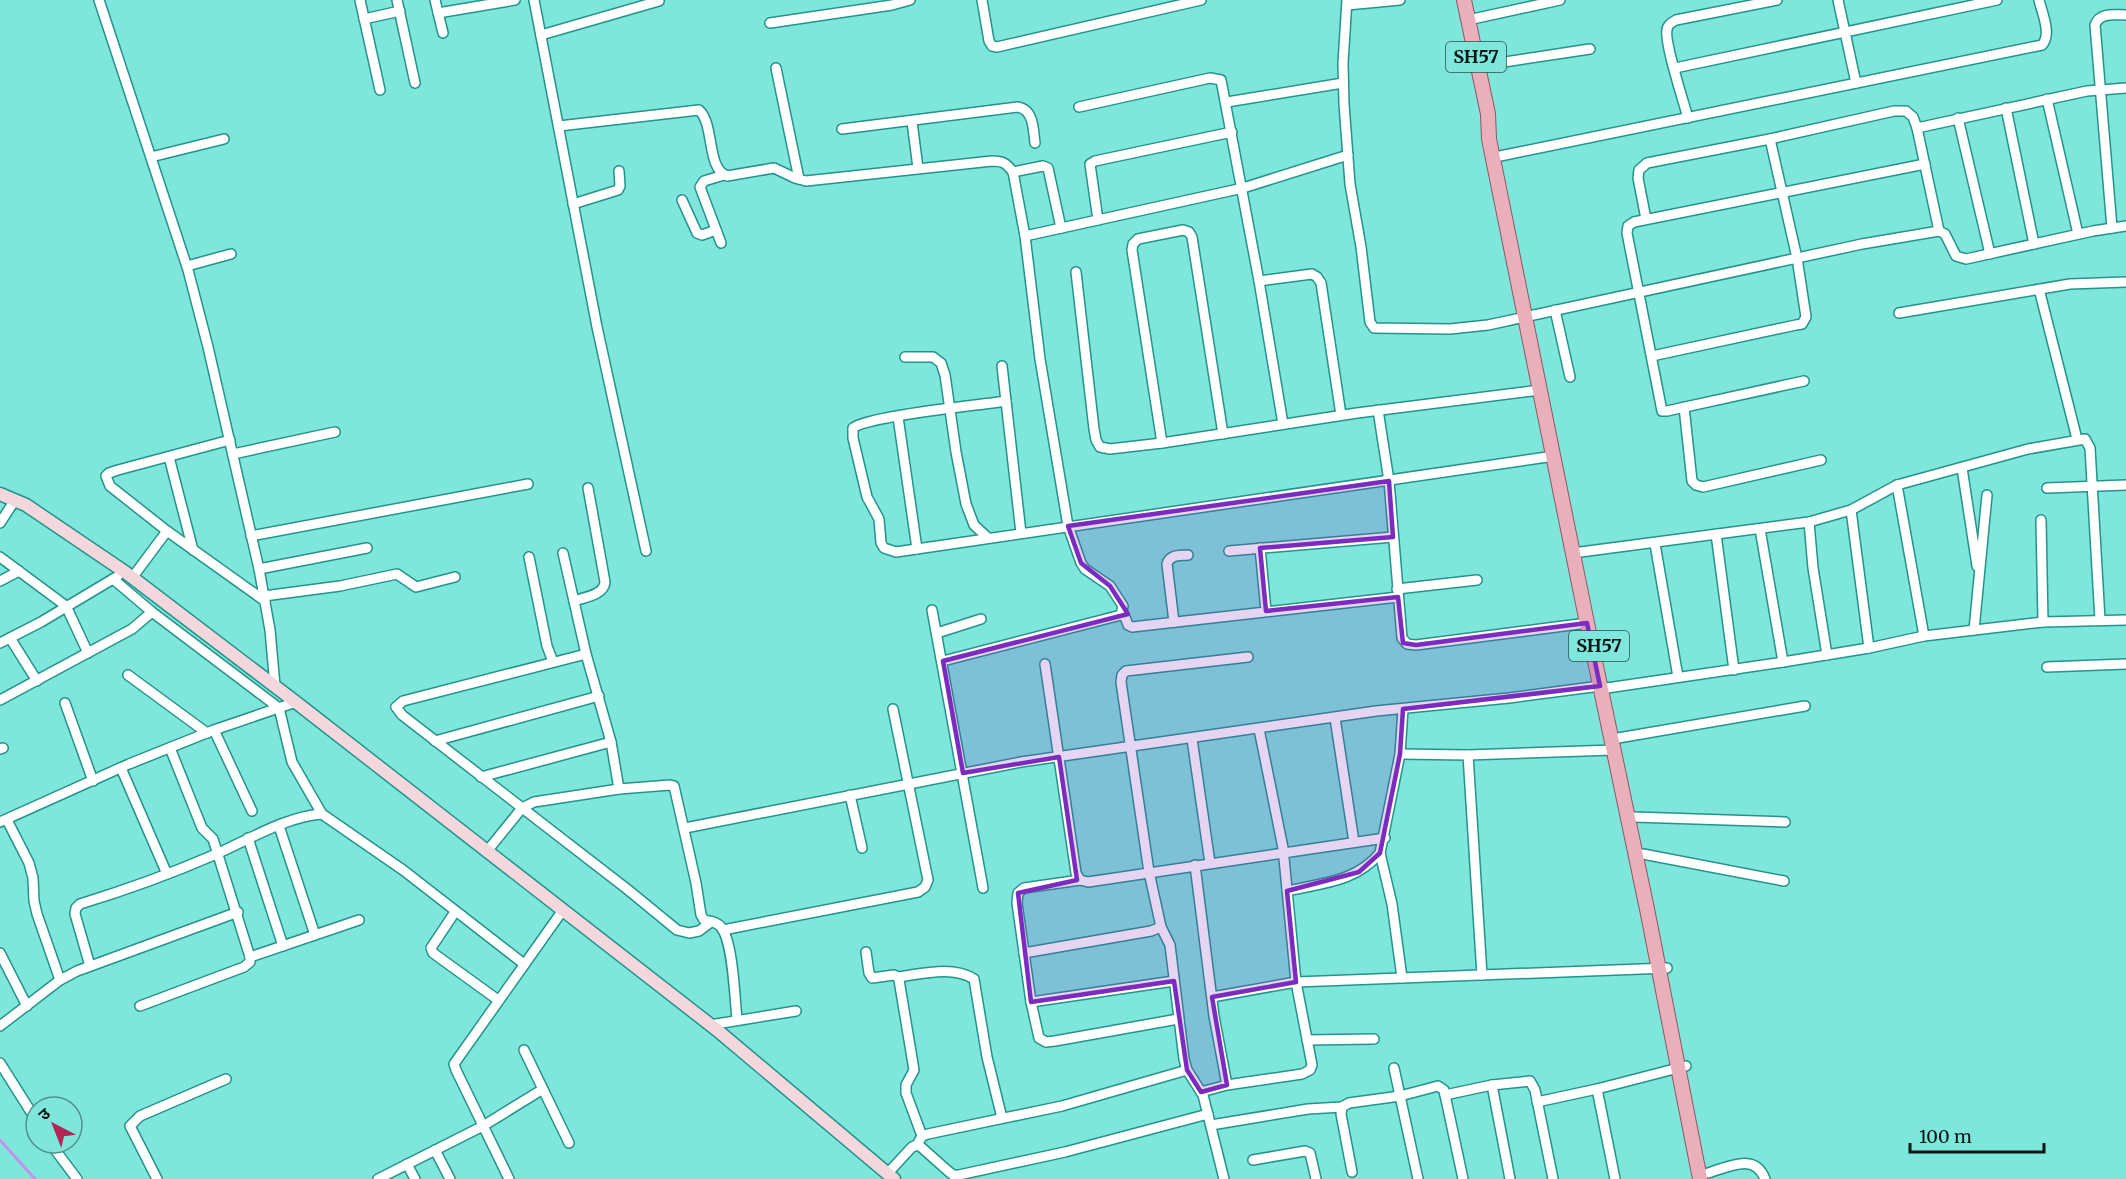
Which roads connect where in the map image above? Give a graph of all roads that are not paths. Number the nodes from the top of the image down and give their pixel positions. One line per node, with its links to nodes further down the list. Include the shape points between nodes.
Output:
1 (99, 0): 55 (street)
2 (360, 0): 22 (street)
3 (397, 0): 19 (street)
4 (435, 0): 20 (street)
5 (516, 0): 20 (street)
6 (534, 0): 27 (street)
7 (910, 0): 24 (street)
8 (982, 0): 9 (street, via 989,41 997,47)
9 (1201, 0)
10 (1400, 0): 18 (street)
11 (1464, 0): 23 (main road, SH57)
12 (1560, 0): 23 (street)
13 (1777, 0): 31 (street, via 1676,20 1666,30)
14 (1838, 0): 25 (street)
15 (1996, 0): 25 (street)
16 (2039, 0): 34 (street, via 2047,34 2042,45)
17 (659, 1): 27 (street)
18 (1347, 3): 33 (street)
19 (400, 11): 22 (street); 32 (street)
20 (438, 13): 26 (street)
21 (2126, 15): 37 (street, via 2102,16 2095,25)
22 (364, 19): 36 (street)
23 (1468, 20): 29 (main road, SH57)
24 (770, 23)
25 (1845, 32): 31 (street); 34 (street)
26 (443, 33)
27 (541, 35): 46 (street)
28 (1590, 49): 29 (street)
29 (1478, 66): 42 (main road, SH57)
30 (776, 68): 61 (street)
31 (1675, 68): 43 (street)
32 (415, 83)
33 (1343, 83): 39 (street); 53 (street)
34 (1856, 83): 43 (street)
35 (2126, 88): 37 (street)
36 (380, 90)
37 (2099, 90): 38 (street); 70 (street)
38 (2047, 99): 41 (street); 73 (street)
39 (1227, 102): 40 (street, via 1221,80 1210,78); 49 (street)
40 (1079, 107)
41 (2006, 108): 44 (street); 76 (street)
42 (1488, 114): 54 (main road, SH57); 88 (main road, SH57, via 1489,139)
43 (1688, 118): 54 (street)
44 (1958, 118): 47 (street); 78 (street)
45 (912, 122): 48 (street); 52 (street, via 1024,108 1029,113); 57 (street)
46 (558, 126): 60 (street, via 699,110 706,121 718,169); 65 (street)
47 (1917, 128): 51 (street, via 1906,111 1894,111); 56 (street)
48 (842, 129)
49 (1232, 132): 62 (street); 67 (street, via 1090,164)
50 (224, 139): 55 (street)
51 (1770, 139): 63 (street); 66 (street, via 1647,163 1639,170 1638,178)
52 (1035, 143)
53 (1348, 155): 62 (street); 88 (street, via 1370,322 1374,328 1450,329)
54 (1500, 156): 88 (main road, SH57)
55 (151, 157): 80 (street)
56 (1925, 164): 63 (street); 72 (street)
57 (918, 168): 59 (street, via 1002,161); 61 (street)
58 (619, 171): 65 (street, via 618,190)
59 (1013, 172): 69 (street, via 1048,168); 74 (street)
60 (724, 175): 61 (street, via 774,168); 71 (street, via 700,187)
61 (799, 179)
62 (1243, 188): 67 (street); 82 (street)
63 (1783, 192): 66 (street); 79 (street)
64 (682, 200): 71 (street, via 697,233)
65 (573, 204): 140 (street)
66 (1646, 219): 85 (street, via 1628,226 1627,232)
67 (1098, 220): 69 (street)
68 (2126, 226): 70 (street)
69 (1061, 228): 74 (street)
70 (2112, 228): 73 (street)
71 (716, 231): 75 (street)
72 (1939, 231): 78 (street, via 1945,234 1956,256 1966,259); 79 (street)
73 (2078, 234): 76 (street)
74 (1025, 236): 127 (street, via 1040,360)
75 (721, 243)
76 (2034, 244): 78 (street)
77 (231, 254): 80 (street)
78 (1990, 254)
79 (1797, 258): 85 (street); 89 (street, via 1806,314 1802,324)
80 (187, 266): 105 (street)
81 (1076, 272): 106 (street, via 1096,440 1100,447 1110,449)
82 (1260, 280): 99 (street, via 1312,274 1317,277); 101 (street)
83 (2126, 282): 84 (street)
84 (2039, 289): 87 (street); 104 (street)
85 (1637, 292): 86 (street); 89 (street)
86 (1555, 310): 88 (street); 92 (street)
87 (1899, 312)
88 (1528, 317): 94 (main road, SH57); 123 (main road, SH57)
89 (1652, 356): 96 (street, via 1662,411)
90 (905, 357): 97 (street, via 933,357 941,363)
91 (1002, 366): 95 (street)
92 (1570, 377)
93 (1804, 381): 96 (street)
94 (1540, 390): 98 (street); 108 (main road, SH57)
95 (1006, 401): 97 (street); 130 (street)
96 (1684, 407): 110 (street, via 1692,481 1696,485 1703,487)
97 (950, 409): 100 (street); 134 (street, via 966,504 977,530)
98 (1378, 410): 99 (street); 112 (street)
99 (1341, 415): 101 (street)
100 (898, 417): 138 (street); 138 (street, via 861,423 852,432 867,497 879,519 881,543 896,552)
101 (1283, 424): 103 (street)
102 (335, 432): 107 (street)
103 (1223, 434): 106 (street); 106 (street, via 1192,237 1183,230 1138,239 1132,250)
104 (2077, 439): 111 (street); 116 (street, via 2085,439 2089,444)
105 (230, 440): 107 (street); 109 (street)
106 (1162, 443)
107 (233, 454): 132 (street)
108 (1554, 456): 112 (street); 123 (main road, SH57)
109 (169, 457): 129 (street, via 106,476 110,486); 139 (street)
110 (1821, 460)
111 (1962, 468): 114 (street); 154 (street)
112 (1389, 481): 127 (street); 133 (street)
113 (528, 484): 132 (street)
114 (1897, 485): 122 (street); 171 (street)
115 (2126, 485): 116 (street)
116 (2092, 487): 118 (street); 164 (street)
117 (588, 488): 157 (street, via 605,588)
118 (2047, 488)
119 (0, 494): 121 (street)
120 (1987, 495): 154 (street)
121 (15, 500): 126 (street); 149 (street)
122 (1851, 510): 125 (street); 174 (street)
123 (1570, 519): 142 (main road, SH57)
124 (2041, 520): 167 (street)
125 (1809, 522): 128 (street); 177 (street)
126 (0, 523)
127 (1068, 526): 130 (street); 162 (street, via 1081,563 1114,591 1123,606)
128 (1760, 529): 131 (street); 181 (street)
129 (166, 531): 139 (street); 149 (street)
130 (1021, 533): 134 (street)
131 (1716, 534): 135 (street); 185 (street)
132 (252, 536): 147 (street)
133 (1393, 537): 137 (street); 155 (street)
134 (988, 538): 138 (street)
135 (1655, 544): 142 (street); 187 (street)
136 (367, 548): 147 (street)
137 (1260, 548): 141 (street); 160 (street)
138 (917, 549)
139 (193, 550): 156 (street)
140 (646, 551)
141 (1229, 551)
142 (1576, 553): 168 (main road, SH57); 190 (main road, SH57)
143 (563, 554): 157 (street)
144 (1188, 555): 166 (street, via 1172,556 1167,564)
145 (0, 557): 148 (street)
146 (529, 557): 180 (street)
147 (259, 568): 156 (street)
148 (19, 571): 153 (street); 158 (street)
149 (128, 575): 151 (street); 189 (street)
150 (455, 577): 156 (street, via 416,587 401,575 391,574)
151 (113, 579): 158 (street); 161 (street)
152 (1477, 580): 155 (street)
153 (0, 581)
154 (1980, 583): 169 (street)
155 (1398, 593): 160 (street); 168 (street, via 1402,638 1407,644)
156 (264, 599): 189 (street)
157 (574, 601): 176 (street)
158 (66, 606): 172 (street); 175 (street)
159 (933, 610): 170 (street)
160 (1266, 610): 166 (street)
161 (152, 612): 175 (street); 196 (street)
162 (1121, 615): 166 (street, via 1132,627); 179 (street)
163 (981, 619): 170 (street)
164 (2100, 620): 165 (street); 167 (street)
165 (2126, 620)
166 (1174, 622)
167 (2043, 622): 169 (street)
168 (1587, 623): 190 (main road, SH57)
169 (1974, 630): 171 (street)
170 (937, 633): 179 (street)
171 (1924, 636): 174 (street)
172 (10, 638): 173 (street); 188 (street)
173 (0, 643)
174 (1869, 648): 177 (street)
175 (88, 653): 188 (street)
176 (586, 654): 180 (street); 191 (street)
177 (1827, 655): 181 (street)
178 (1248, 657): 206 (street, via 1126,671 1122,682)
179 (943, 661): 212 (street)
180 (553, 662): 203 (street, via 397,704 397,711)
181 (1783, 662): 185 (street)
182 (1045, 664): 210 (street)
183 (2126, 664): 184 (street)
184 (2047, 667)
185 (1734, 670): 187 (street)
186 (128, 675): 201 (street)
187 (1678, 677): 190 (street)
188 (37, 681): 192 (street)
189 (275, 686): 193 (street)
190 (1604, 687): 198 (street); 205 (main road, SH57)
191 (599, 696): 203 (street); 204 (street)
192 (0, 699)
193 (296, 702): 196 (street); 230 (street)
194 (65, 704): 214 (street)
195 (1805, 706): 205 (street)
196 (279, 708): 201 (street); 220 (street, via 292,762)
197 (893, 709): 215 (street)
198 (1403, 709): 199 (street); 208 (street)
199 (1335, 718): 200 (street); 228 (street)
200 (1259, 729): 202 (street); 231 (street)
201 (210, 731): 207 (street); 219 (street)
202 (1192, 739): 206 (street); 235 (street)
203 (435, 741): 213 (street)
204 (611, 742): 213 (street); 216 (street)
205 (1616, 744): 209 (street); 221 (main road, SH57); 258 (main road, SH57)
206 (1131, 747): 210 (street); 237 (street)
207 (170, 748): 211 (street); 232 (street, via 202,828 213,839)
208 (1400, 754): 209 (street); 227 (street)
209 (1468, 755): 260 (street)
210 (1059, 757): 212 (street); 239 (street)
211 (121, 768): 214 (street); 238 (street)
212 (963, 773): 215 (street); 241 (street)
213 (481, 777): 218 (street)
214 (93, 781): 222 (street)
215 (908, 784): 217 (street); 249 (street, via 928,880 925,887 918,892)
216 (619, 789): 218 (street, via 534,802); 225 (street, via 674,786)
217 (850, 795): 225 (street); 229 (street)
218 (522, 808): 230 (street); 247 (street, via 677,930 699,931)
219 (252, 811)
220 (322, 814): 224 (street); 245 (street)
221 (1634, 817): 223 (street); 234 (main road, SH57)
222 (4, 821): 264 (street, via 28,863 37,914)
223 (1785, 822)
224 (279, 826): 226 (street); 250 (street)
225 (685, 828): 247 (street, via 701,915)
226 (248, 838): 232 (street); 251 (street)
227 (1385, 838): 228 (street); 233 (street)
228 (1354, 842): 231 (street)
229 (862, 848)
230 (488, 850): 243 (street)
231 (1283, 852): 235 (street); 242 (street)
232 (218, 853): 238 (street); 244 (street)
233 (1380, 853): 242 (street, via 1359,872 1347,877); 263 (street)
234 (1643, 854): 240 (street); 258 (main road, SH57)
235 (1210, 863): 236 (street)
236 (1196, 865): 237 (street); 267 (street)
237 (1149, 872): 239 (street); 248 (street)
238 (167, 874): 257 (street, via 76,908)
239 (1080, 880): 253 (street, via 1024,888 1018,893)
240 (1784, 881)
241 (983, 888)
242 (1287, 891): 266 (street)
243 (563, 910): 256 (street); 275 (street)
244 (237, 912): 255 (street); 257 (street)
245 (455, 912): 256 (street); 268 (street, via 430,948)
246 (359, 920): 250 (street)
247 (711, 922): 249 (street)
248 (1161, 927): 253 (street); 265 (street, via 1170,945)
249 (723, 930): 274 (street)
250 (315, 935): 251 (street)
251 (283, 946): 255 (street)
252 (866, 952): 262 (street, via 872,978)
253 (1024, 953): 269 (street)
254 (0, 954): 259 (street)
255 (250, 957): 271 (street, via 244,967)
256 (524, 964): 268 (street)
257 (90, 966): 264 (street)
258 (1663, 969): 260 (street); 281 (main road, SH57)
259 (10, 971): 261 (street); 270 (street)
260 (1482, 975): 263 (street)
261 (0, 976)
262 (898, 977): 296 (street, via 949,972 974,979); 299 (street, via 914,1070 906,1093)
263 (1402, 978): 266 (street)
264 (60, 980): 270 (street)
265 (1174, 981): 269 (street); 273 (street)
266 (1296, 982): 267 (street); 278 (street)
267 (1212, 997): 285 (street)
268 (498, 1000): 298 (street, via 454,1064)
269 (1031, 1002): 273 (street, via 1036,1031 1046,1042)
270 (27, 1006): 276 (street)
271 (140, 1006)
272 (796, 1011): 274 (street)
273 (1178, 1019): 283 (street)
274 (737, 1020): 275 (street)
275 (710, 1025): 307 (street)
276 (0, 1026)
277 (1374, 1039): 278 (street)
278 (1307, 1040): 285 (street, via 1310,1070)
279 (524, 1050): 287 (street)
280 (0, 1063): 292 (street)
281 (1682, 1067): 288 (street); 308 (main road, SH57)
282 (1394, 1068): 291 (street)
283 (1187, 1070): 289 (street); 296 (street, via 1062,1106)
284 (226, 1079): 310 (street, via 134,1120 130,1126)
285 (1227, 1085): 289 (street)
286 (1492, 1085): 290 (street); 293 (street, via 1530,1081); 319 (street)
287 (543, 1089): 298 (street); 300 (street)
288 (1597, 1089): 293 (street); 321 (street)
289 (1201, 1092): 295 (street)
290 (1445, 1095): 291 (street, via 1438,1086); 318 (street)
291 (1400, 1096): 294 (street); 317 (street)
292 (24, 1101)
293 (1537, 1102): 320 (street)
294 (1342, 1107): 297 (street); 306 (street)
295 (1208, 1114): 297 (street); 301 (street, via 959,1175 948,1172)
296 (1002, 1118): 299 (street)
297 (1211, 1125): 315 (street)
298 (483, 1126): 302 (street); 314 (street)
299 (922, 1136): 301 (street)
300 (569, 1143)
301 (917, 1146): 307 (street, via 912,1147)
302 (435, 1150): 305 (street); 313 (street)
303 (60, 1155): 309 (street)
304 (1253, 1160): 316 (street, via 1305,1151 1313,1157)
305 (407, 1164): 311 (street); 312 (street)
306 (1352, 1172)
307 (891, 1176)
308 (1706, 1177): 322 (street, via 1745,1163 1759,1167)
309 (77, 1179)
310 (157, 1179)
311 (378, 1179)
312 (415, 1179)
313 (450, 1179)
314 (509, 1179)
315 (1224, 1179)
316 (1316, 1179)
317 (1418, 1179)
318 (1463, 1179)
319 (1510, 1179)
320 (1553, 1179)
321 (1615, 1179)
322 (1765, 1179)

